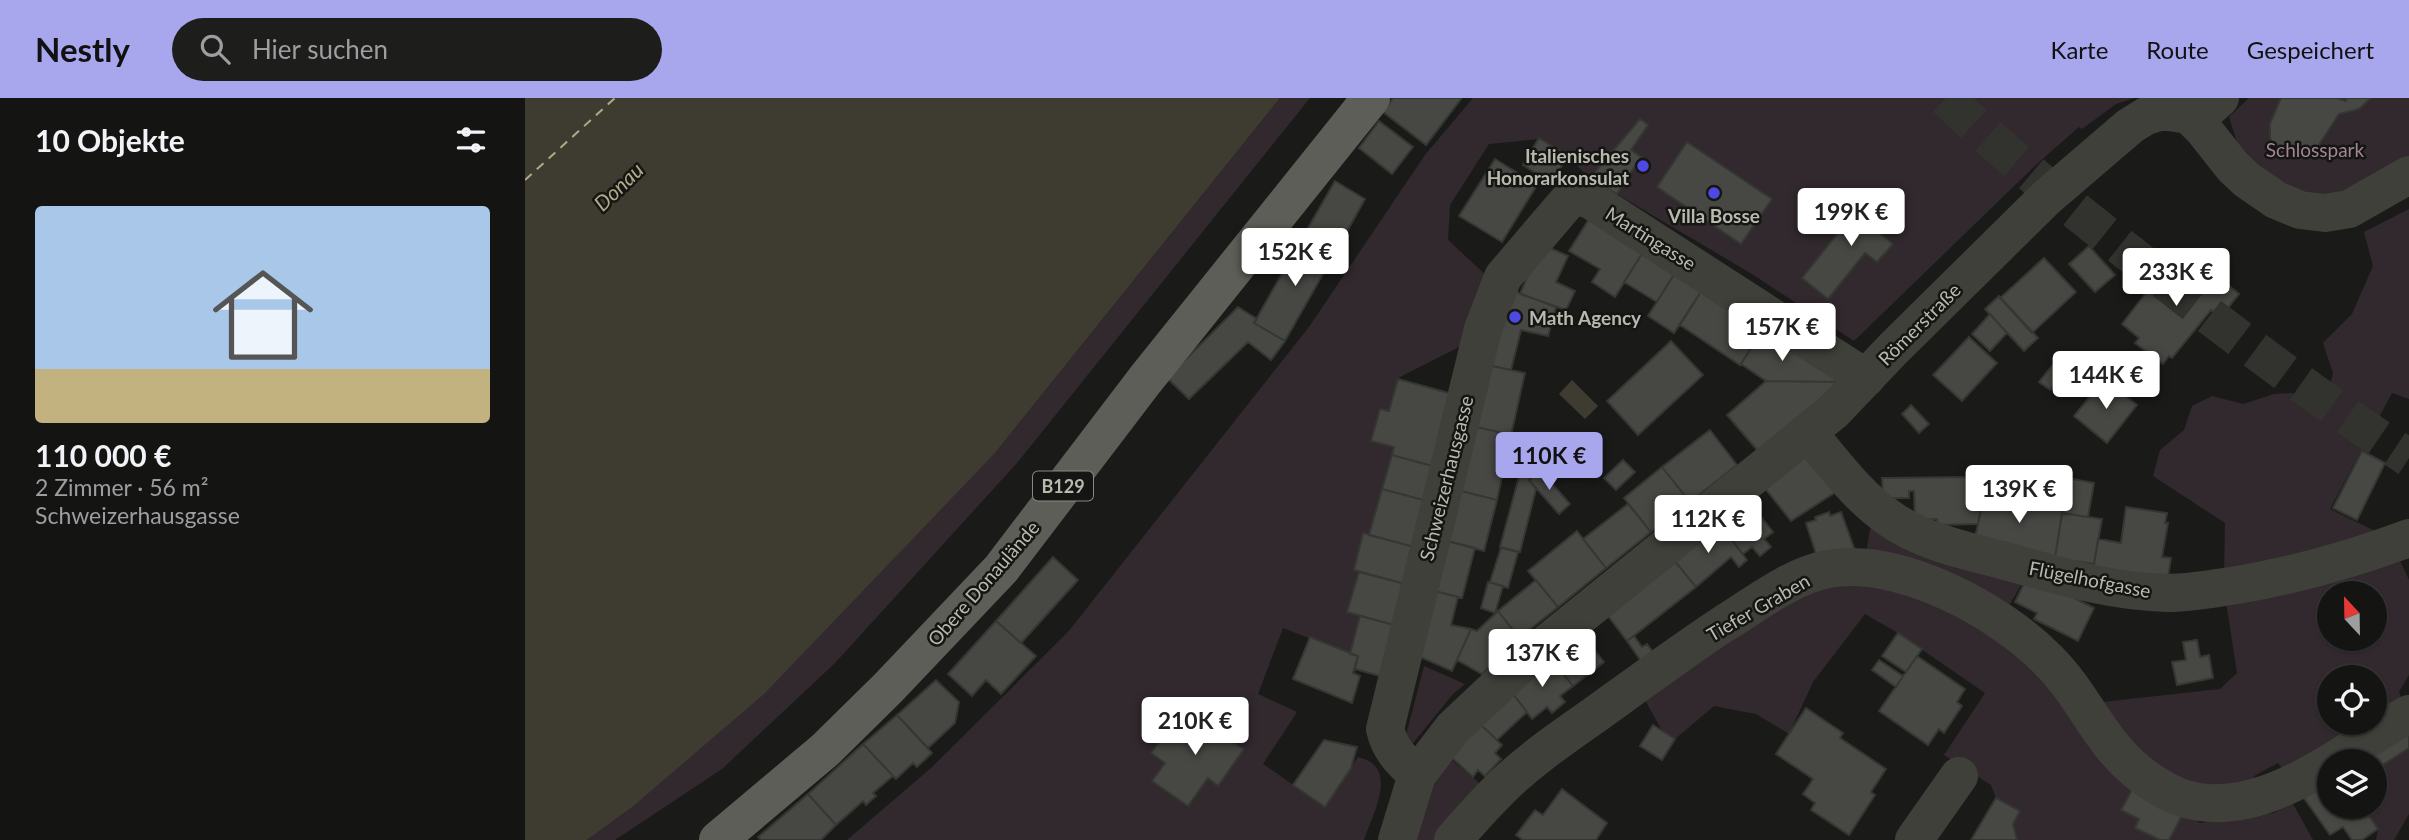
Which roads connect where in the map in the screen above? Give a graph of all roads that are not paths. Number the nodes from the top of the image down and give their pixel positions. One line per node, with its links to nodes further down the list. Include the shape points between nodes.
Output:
1 (1371, 98): 11 (main road, Obere Donaulände / B129, via 1145,380 1001,569 825,750)
2 (2208, 109): 3 (street, Römerstraße, via 2233,167 2276,200 2300,210 2325,213 2349,209); 5 (street, Römerstraße, via 2162,111 2121,133 2046,198)
3 (2409, 175)
4 (1575, 197): 5 (street, Martingasse, via 1592,201 1623,220); 9 (street, Schweizerhausgasse, via 1503,277 1483,329 1385,729 1395,755)
5 (1866, 378): 6 (street, Römerstraße)
6 (1808, 433): 7 (street, Flügelhofgasse, via 1871,502 1906,529 1952,547 2126,590 2168,593 2270,580); 9 (street, Römerstraße, via 1521,664 1453,728)
7 (2409, 538)
8 (2409, 714): 13 (street, Tiefer Graben, via 2266,796 2219,804 2196,802 2176,797 2115,752 2073,689 2021,635 1923,581 1893,573 1825,570 1762,600 1549,748 1496,792)
9 (1417, 775): 12 (street, Römerstraße)
10 (1959, 776): 14 (street)
11 (718, 840)
12 (1397, 840)
13 (1453, 840)
14 (1914, 840)

